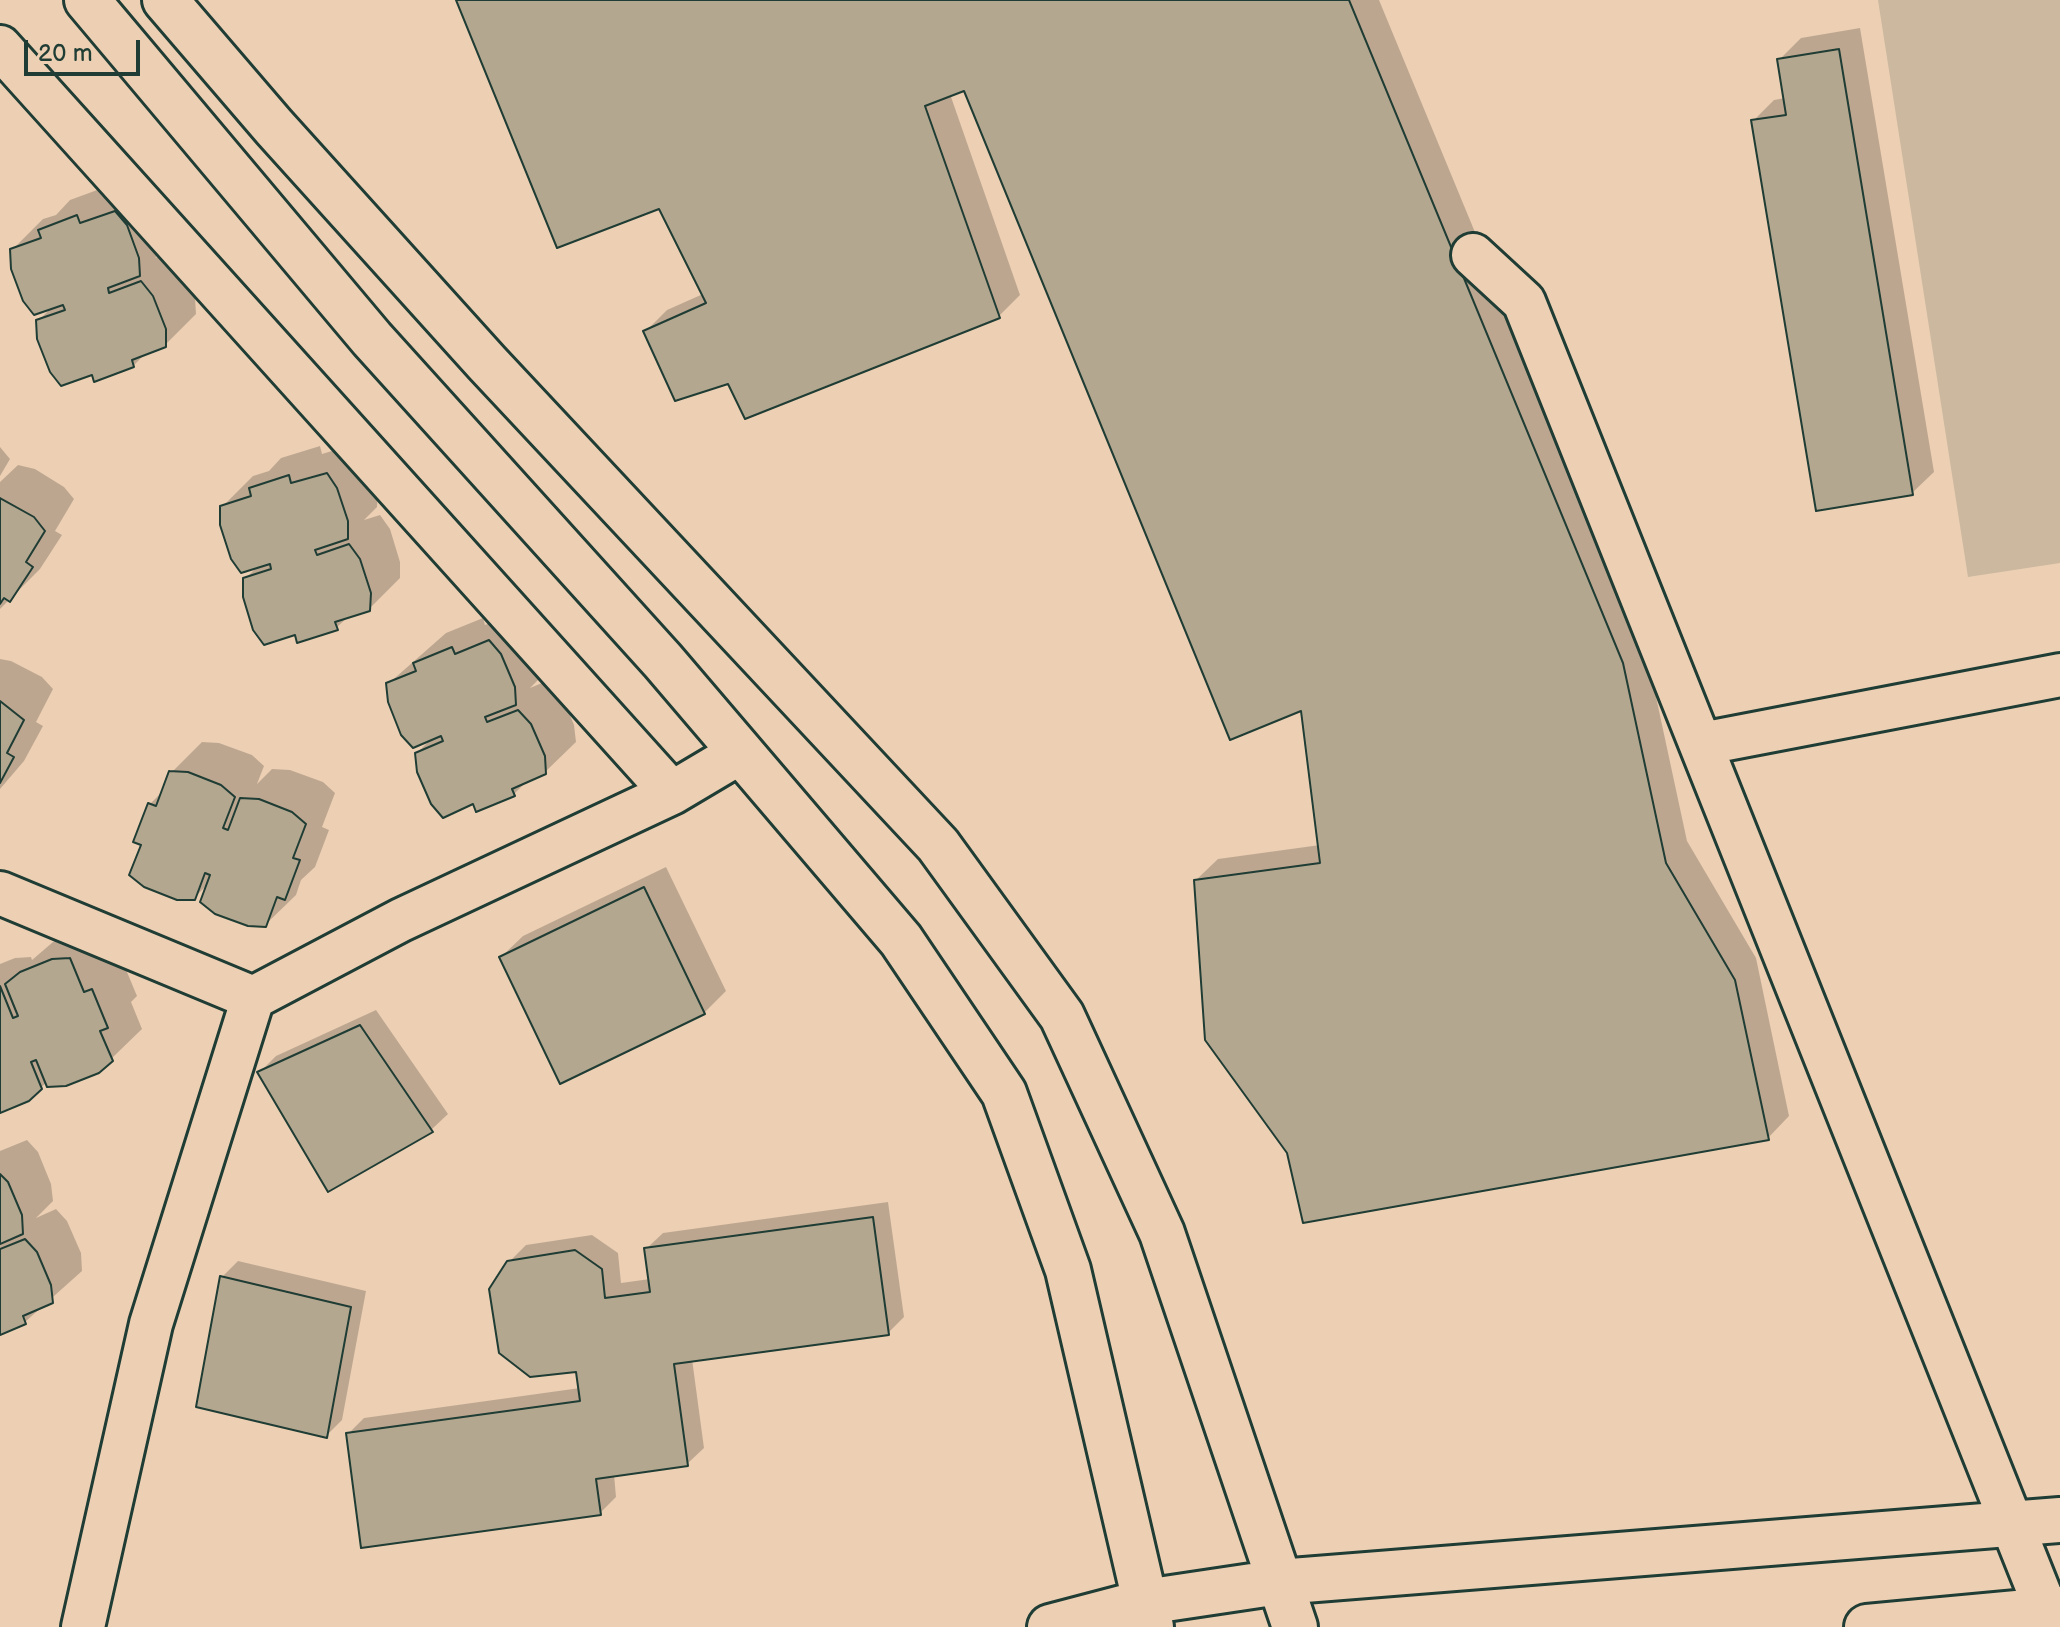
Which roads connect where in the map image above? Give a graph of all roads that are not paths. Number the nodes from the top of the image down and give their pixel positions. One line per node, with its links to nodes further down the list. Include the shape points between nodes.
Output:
1 (87, 0): 7 (street, via 372,339)
2 (165, 0): 13 (street, via 487,363 938,845 1062,1016 1162,1233)
3 (0, 47): 8 (street)
4 (1473, 255): 6 (street, via 1524,302)
5 (2060, 675): 6 (street)
6 (1701, 744): 12 (street)
7 (741, 752): 8 (street); 14 (street, via 901,940 1004,1093 1068,1270)
8 (672, 793): 10 (street, via 401,920)
9 (0, 893): 10 (street)
10 (253, 998): 16 (street, via 151,1324)
11 (2060, 1520): 12 (street)
12 (2013, 1525): 13 (street); 15 (street)
13 (1279, 1582): 14 (street); 18 (street)
14 (1148, 1614): 17 (street)
15 (2053, 1615): 19 (street)
16 (83, 1627)
17 (1050, 1627)
18 (1295, 1627)
19 (1867, 1627)

